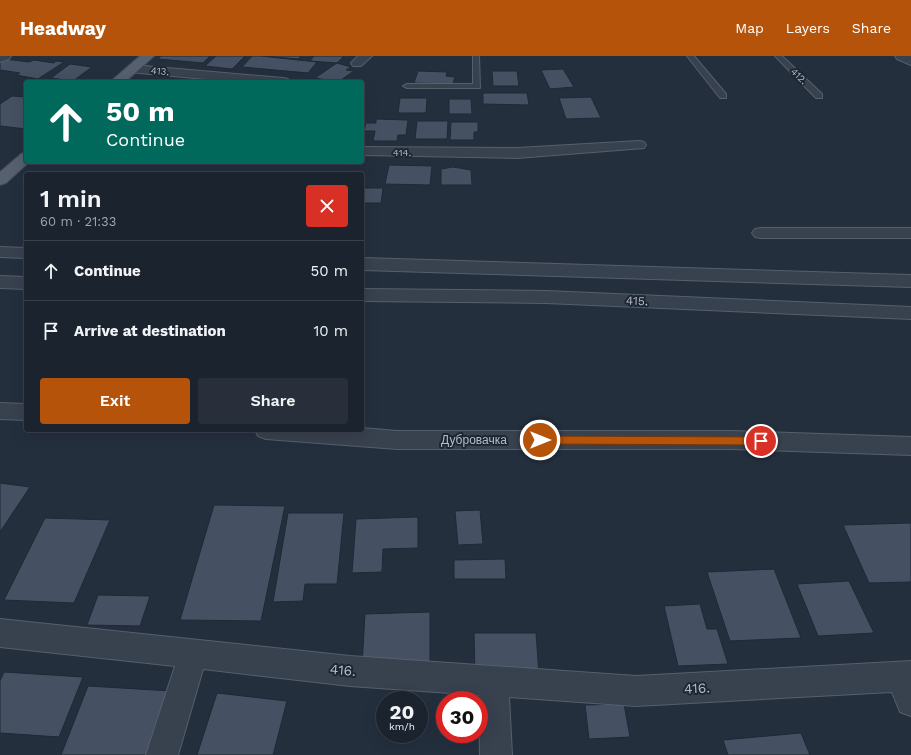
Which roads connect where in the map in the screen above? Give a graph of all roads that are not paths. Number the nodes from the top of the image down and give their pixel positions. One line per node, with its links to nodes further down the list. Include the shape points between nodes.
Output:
1 (5, 56): 7 (street)
2 (148, 56): 9 (main road)
3 (476, 56): 12 (lane, via 478,86)
4 (690, 56): 13 (lane)
5 (778, 56): 14 (lane, 412.)
6 (901, 56): 8 (street)
7 (0, 58)
8 (911, 61)
9 (133, 69): 10 (main road); 11 (street, 413.)
10 (119, 80)
11 (259, 80)
12 (407, 86)
13 (723, 96)
14 (819, 96)
15 (639, 145): 16 (street, 414., via 517,153)
16 (364, 151)
17 (24, 159): 18 (main road)
18 (0, 180)
19 (761, 233): 20 (street)
20 (911, 233)
21 (0, 252): 22 (street)
22 (24, 253)
23 (364, 264): 24 (street, via 690,272)
24 (911, 281)
25 (0, 282): 26 (street)
26 (24, 283)
27 (364, 295): 28 (street, 415., via 546,297)
28 (911, 313)
29 (0, 411): 30 (street)
30 (24, 412)
31 (292, 432): 32 (street, Дубровачка, via 397,440 731,440)
32 (911, 446)
33 (0, 633): 34 (street, 416.)
34 (193, 654): 35 (street, 416., via 350,671); 37 (street)
35 (494, 681): 36 (street, 416., via 636,691); 38 (street)
36 (907, 685)
37 (162, 755)
38 (496, 755)

